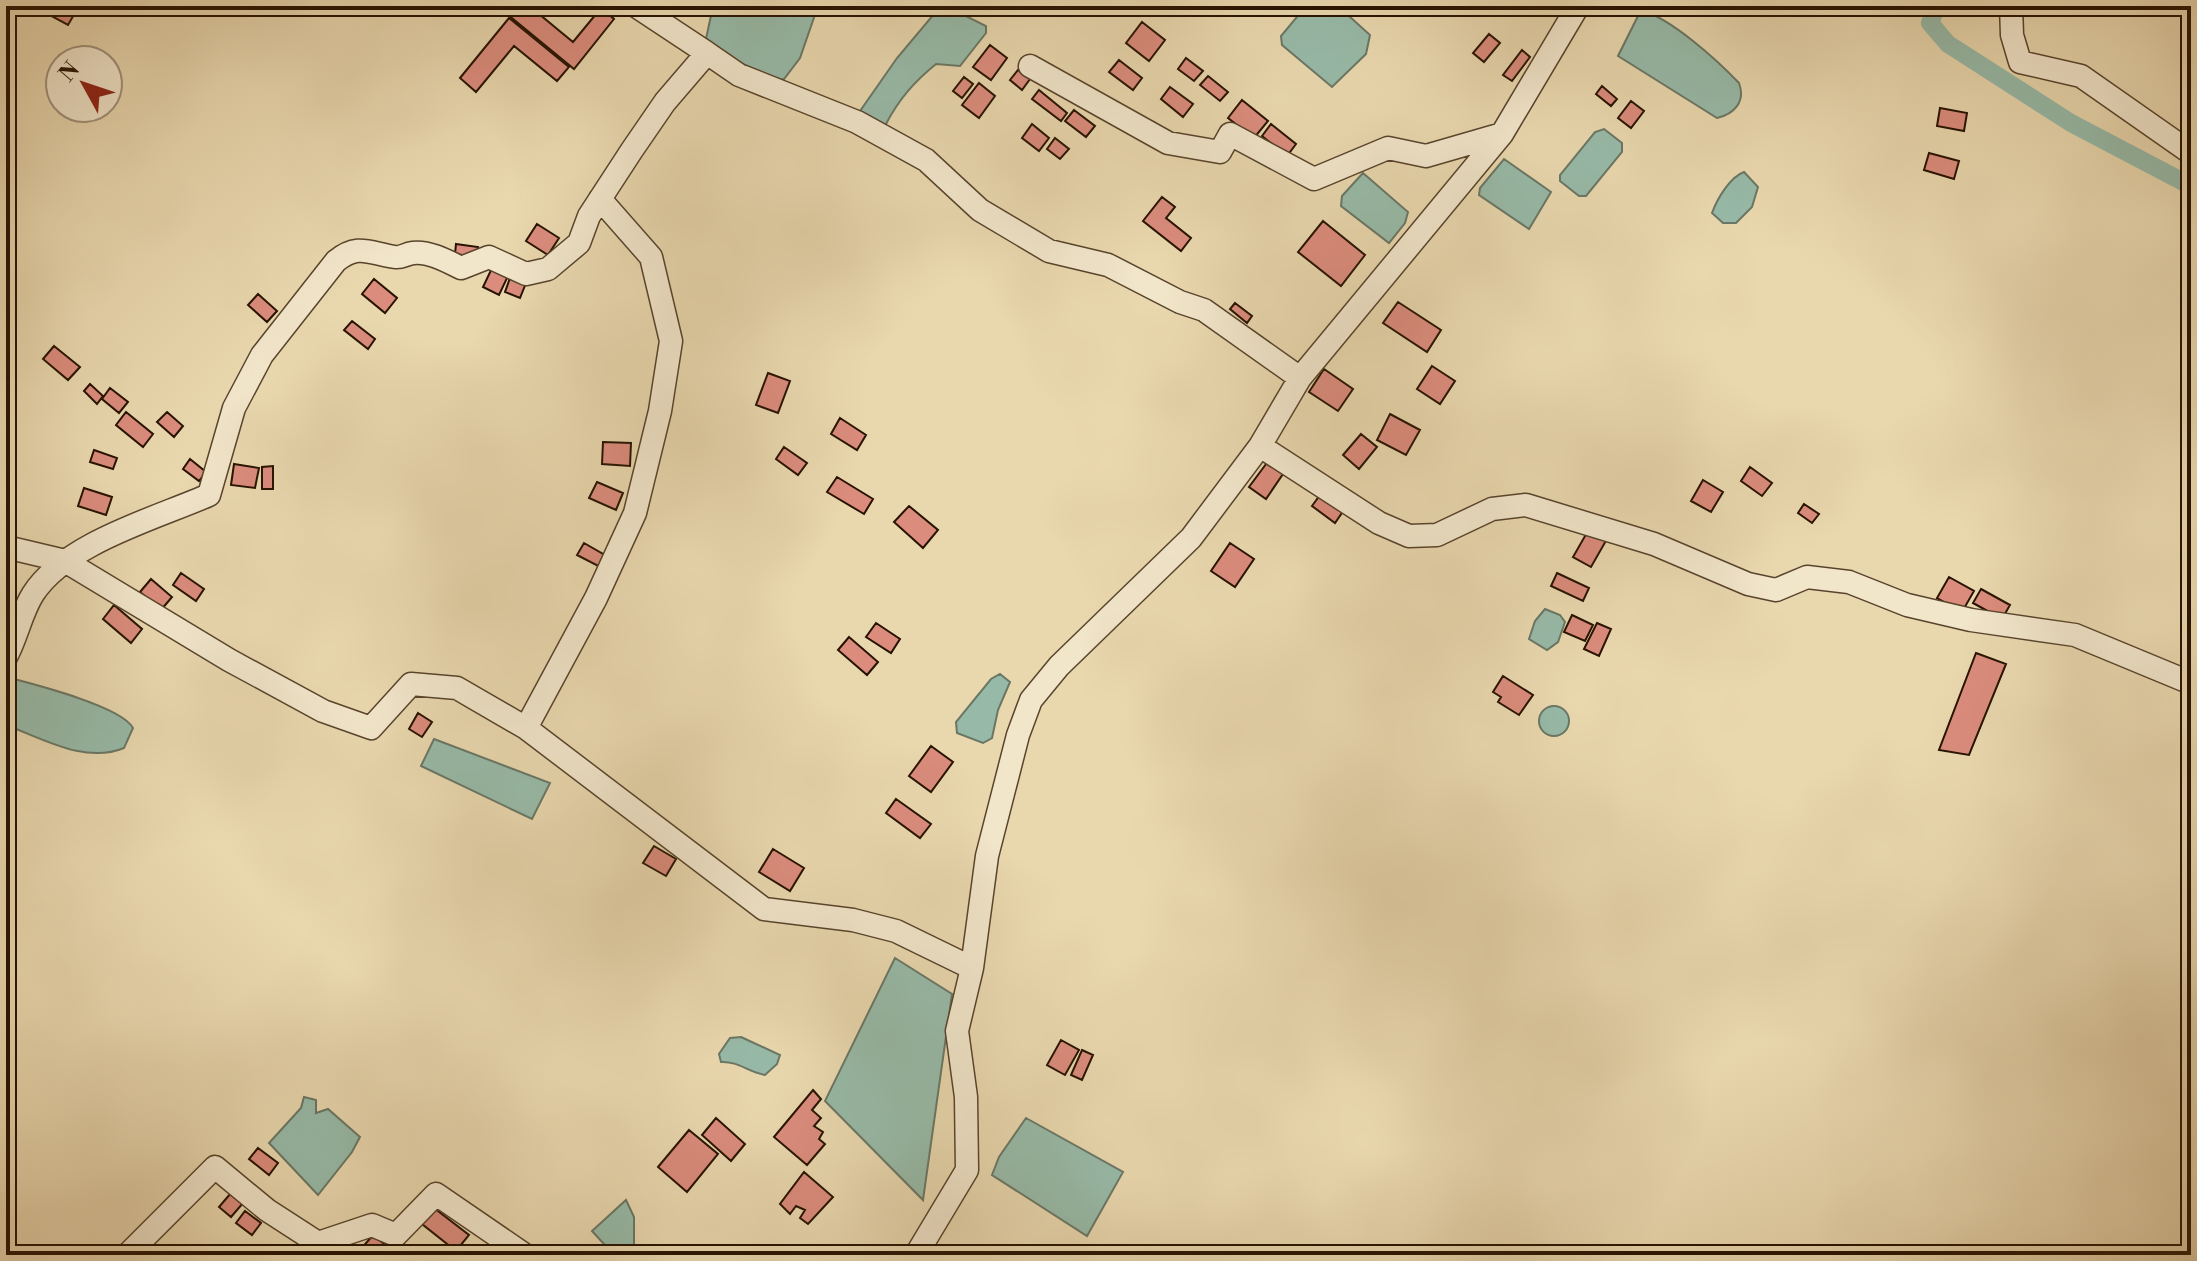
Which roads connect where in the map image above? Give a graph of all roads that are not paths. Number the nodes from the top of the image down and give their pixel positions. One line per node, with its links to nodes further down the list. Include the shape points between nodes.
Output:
1 (636, 6): 4 (street)
2 (1578, 6): 6 (street)
3 (2011, 6): 7 (street, via 2020,62 2081,76)
4 (707, 53): 8 (street, via 665,102); 9 (street, via 739,75 857,122 926,160 980,210 1049,251 1108,265 1204,310)
5 (1030, 66): 6 (street, via 1168,143 1220,152 1230,134 1314,179 1388,148 1426,156)
6 (1502, 134): 9 (street)
7 (2191, 153)
8 (600, 199): 12 (street, via 579,243 548,269 526,274 489,257 461,268 433,255 399,258 367,248 349,250 262,355 234,408 209,495); 15 (street, via 651,257 671,341 635,513)
9 (1300, 378): 10 (street)
10 (1260, 446): 14 (street, via 1379,523 1409,536 1437,535 1492,509 1526,505 1654,544 1748,584 1776,590 1807,577 1849,582 1907,605 1958,617 2075,635); 16 (street, via 1191,538 1031,700 987,856)
11 (6, 547): 12 (street)
12 (65, 561): 13 (street, via 33,594); 15 (street, via 323,711 371,728 411,684 457,688)
13 (6, 657)
14 (2191, 683)
15 (526, 728): 16 (street, via 764,909 896,931)
16 (972, 968): 19 (street, via 957,1031 966,1097 967,1170)
17 (127, 1255): 18 (street, via 215,1167 318,1243 372,1225 396,1235 436,1194)
18 (525, 1255)
19 (916, 1255)

